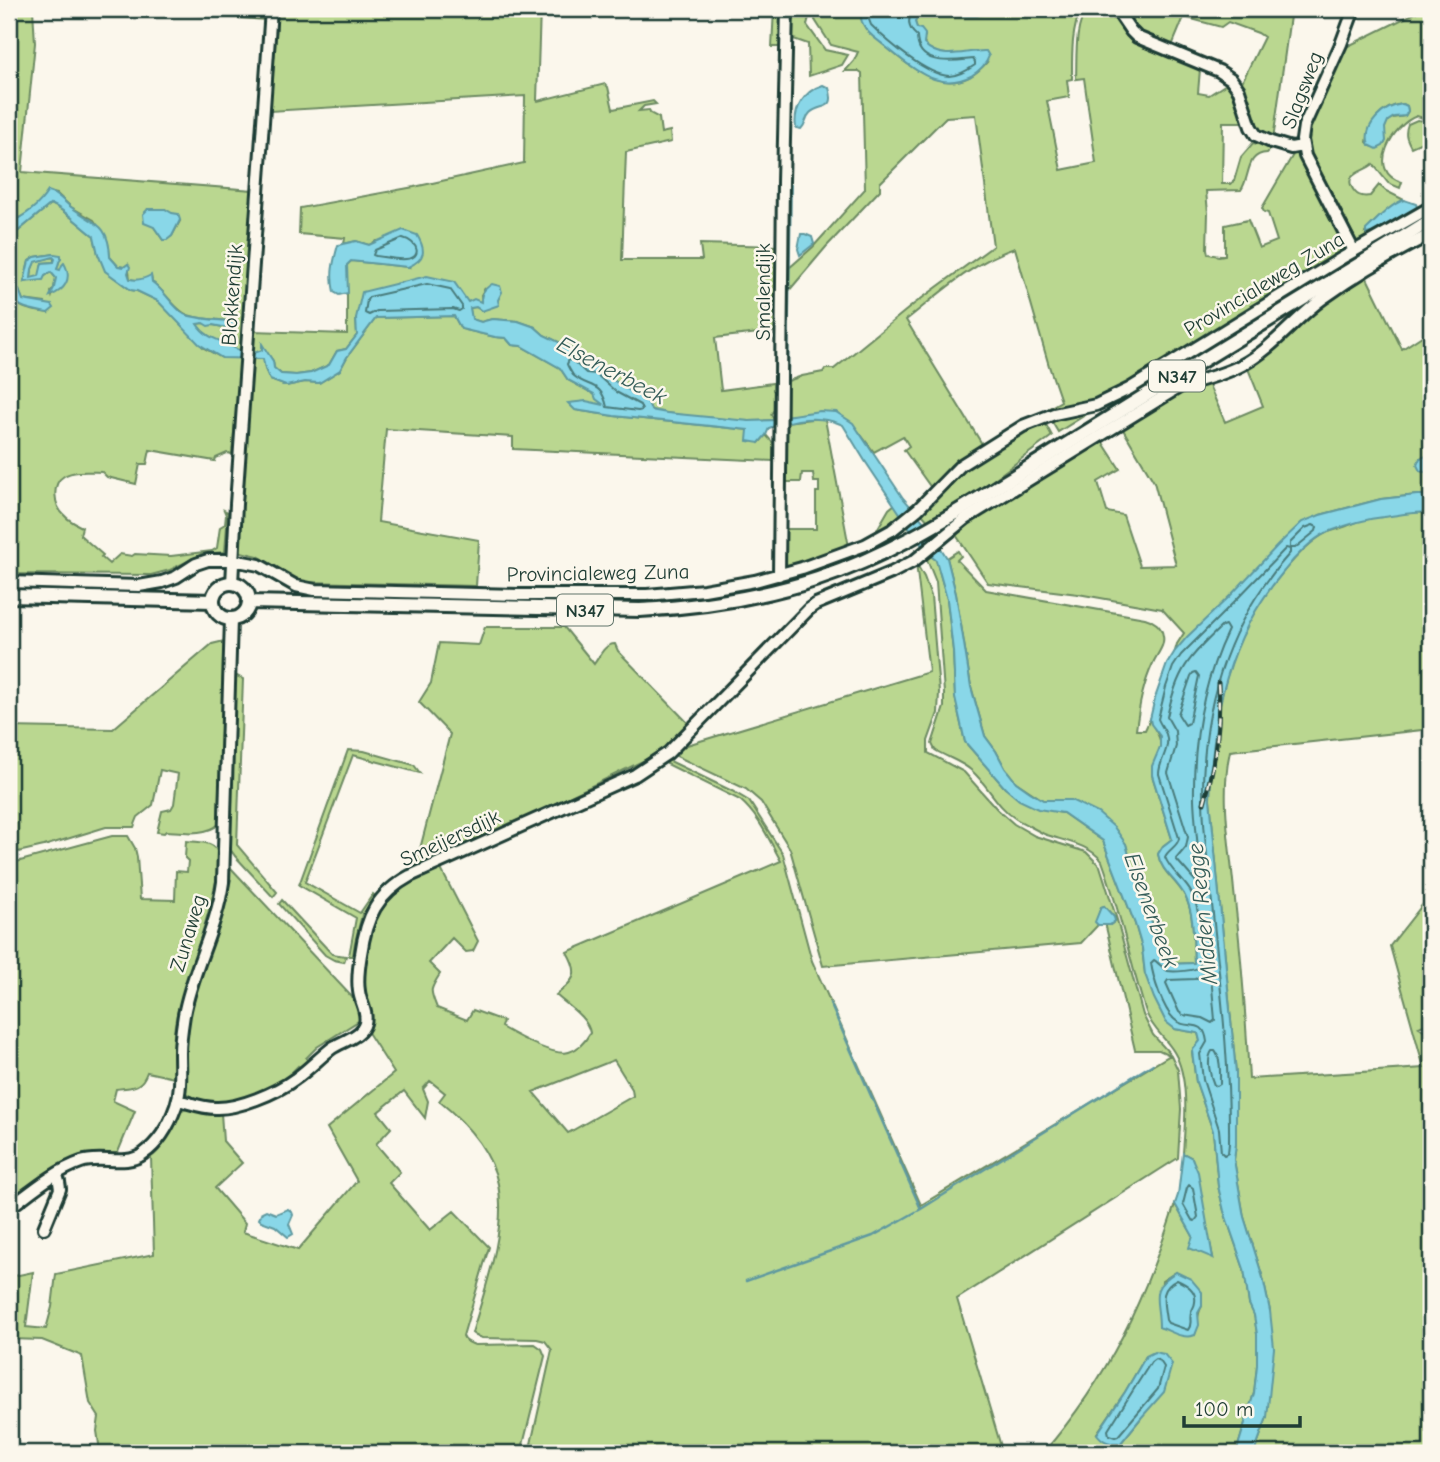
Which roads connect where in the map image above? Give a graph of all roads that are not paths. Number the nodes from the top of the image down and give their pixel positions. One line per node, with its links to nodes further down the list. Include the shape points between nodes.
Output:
1 (271, 9): 9 (street, Blokkendijk)
2 (788, 9): 10 (street, Smalendijk)
3 (1116, 9): 5 (street, Slagsweg, via 1137,37 1231,79 1256,135 1291,148)
4 (1354, 9): 5 (street, Slagsweg, via 1307,118)
5 (1302, 146): 8 (street, Slagsweg)
6 (1431, 207): 8 (street, Provincialeweg Zuna)
7 (1429, 226): 15 (main road, Provincialeweg Zuna / N347, via 932,527 843,570 792,587 676,608); 16 (street, Provincialeweg Zuna, via 1412,242 1324,298 1244,364 1181,386 965,519 915,561)
8 (1354, 251): 10 (street, Provincialeweg Zuna, via 1108,400 1023,426 961,465 892,530 835,558)
9 (233, 560): 10 (street, Provincialeweg Zuna, via 259,565 296,586 315,590 386,592 647,595 704,590); 11 (street, Provincialeweg Zuna, via 208,560 176,577 139,586); 12 (street, Blokkendijk)
10 (779, 575)
11 (9, 582)
12 (232, 584): 14 (main road, via 220,587); 15 (main road, via 243,588)
13 (9, 596): 14 (main road)
14 (213, 601): 17 (main road, via 219,615)
15 (249, 602): 17 (main road, via 245,613)
16 (808, 609): 18 (street, Smeijersdijk, via 668,753 635,775 410,876 382,896 364,937 358,984 366,1018 356,1034 290,1083 249,1101 217,1108)
17 (230, 619): 18 (street, Zunaweg, via 223,882 184,1016)
18 (178, 1100): 19 (street, Zunaweg, via 167,1125 143,1154 126,1160 87,1160)
19 (57, 1175): 20 (street, Zunaweg); 21 (street, via 60,1189)
20 (9, 1208)
21 (44, 1228)

